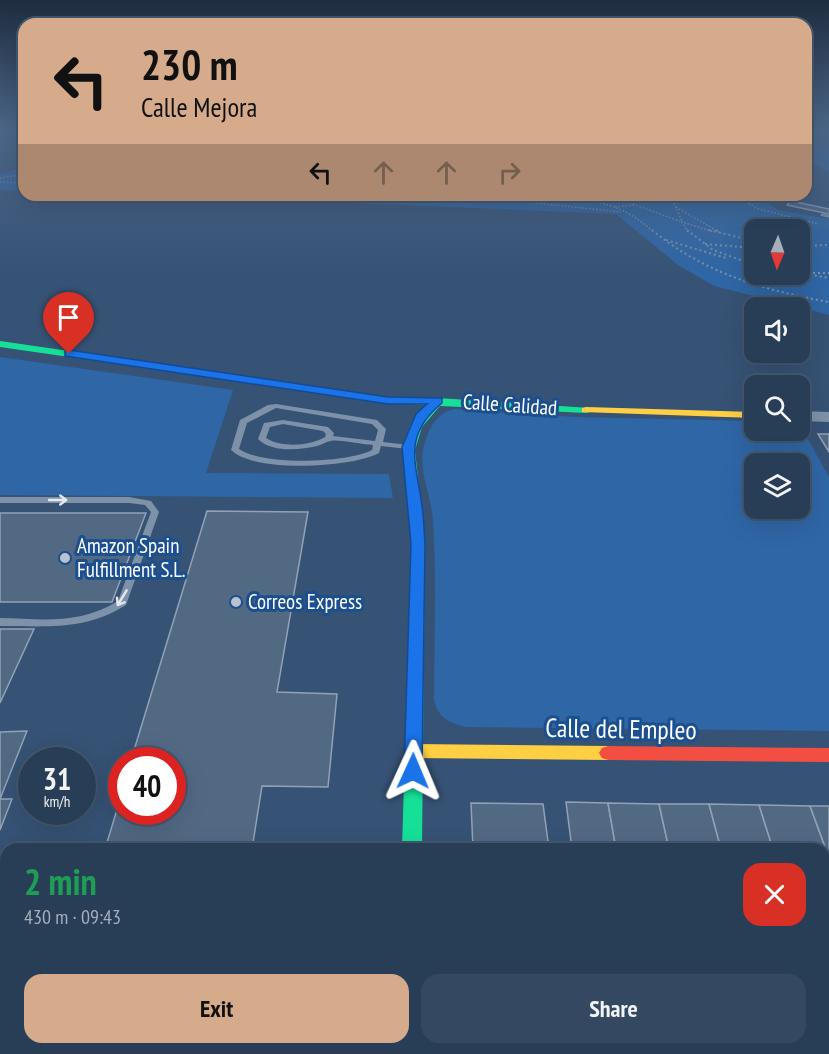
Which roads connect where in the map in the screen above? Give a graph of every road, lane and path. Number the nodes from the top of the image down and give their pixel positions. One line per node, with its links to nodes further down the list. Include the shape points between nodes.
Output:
1 (0, 182): 2 (path)
2 (18, 183)
3 (422, 201): 13 (path, via 526,202)
4 (574, 201): 9 (path)
5 (588, 201): 9 (path)
6 (625, 201): 10 (path)
7 (672, 201): 12 (path)
8 (744, 201): 14 (path)
9 (585, 202): 11 (path)
10 (637, 205): 11 (path); 15 (path)
11 (615, 207): 13 (path)
12 (676, 207): 15 (path); 18 (path)
13 (624, 212): 19 (path)
14 (797, 219)
15 (682, 222): 18 (path); 21 (path)
16 (810, 222): 17 (path)
17 (819, 224)
18 (730, 237): 20 (path)
19 (662, 238): 26 (path); 31 (path, via 721,275 748,285)
20 (744, 239)
21 (704, 244): 24 (path); 25 (path)
22 (829, 245): 23 (path)
23 (810, 246)
24 (744, 247)
25 (744, 261)
26 (744, 262)
27 (810, 273): 28 (path)
28 (829, 273)
29 (810, 275): 30 (path)
30 (829, 278)
31 (829, 302)
32 (0, 344): 33 (street, via 388,400)
33 (438, 400): 34 (street, Calle Calidad); 39 (street, Calle Calidad, via 422,414)
34 (744, 415)
35 (810, 416): 36 (street)
36 (829, 417)
37 (329, 438): 37 (lane, via 325,429 283,422 267,425 262,439 270,445 314,446); 38 (lane)
38 (378, 444): 38 (lane, via 382,429 374,422 276,406 243,422 235,450 256,460 338,461 369,454 376,451); 39 (lane)
39 (408, 447): 42 (street, Calle Calidad, via 418,544)
40 (0, 500): 41 (lane, one-way to 41, via 129,500 148,503 155,512 122,603 111,611 72,623)
41 (0, 622)
42 (413, 751): 43 (street, Calle del Empleo); 44 (street, Calle Calidad)
43 (829, 755)
44 (412, 843)

